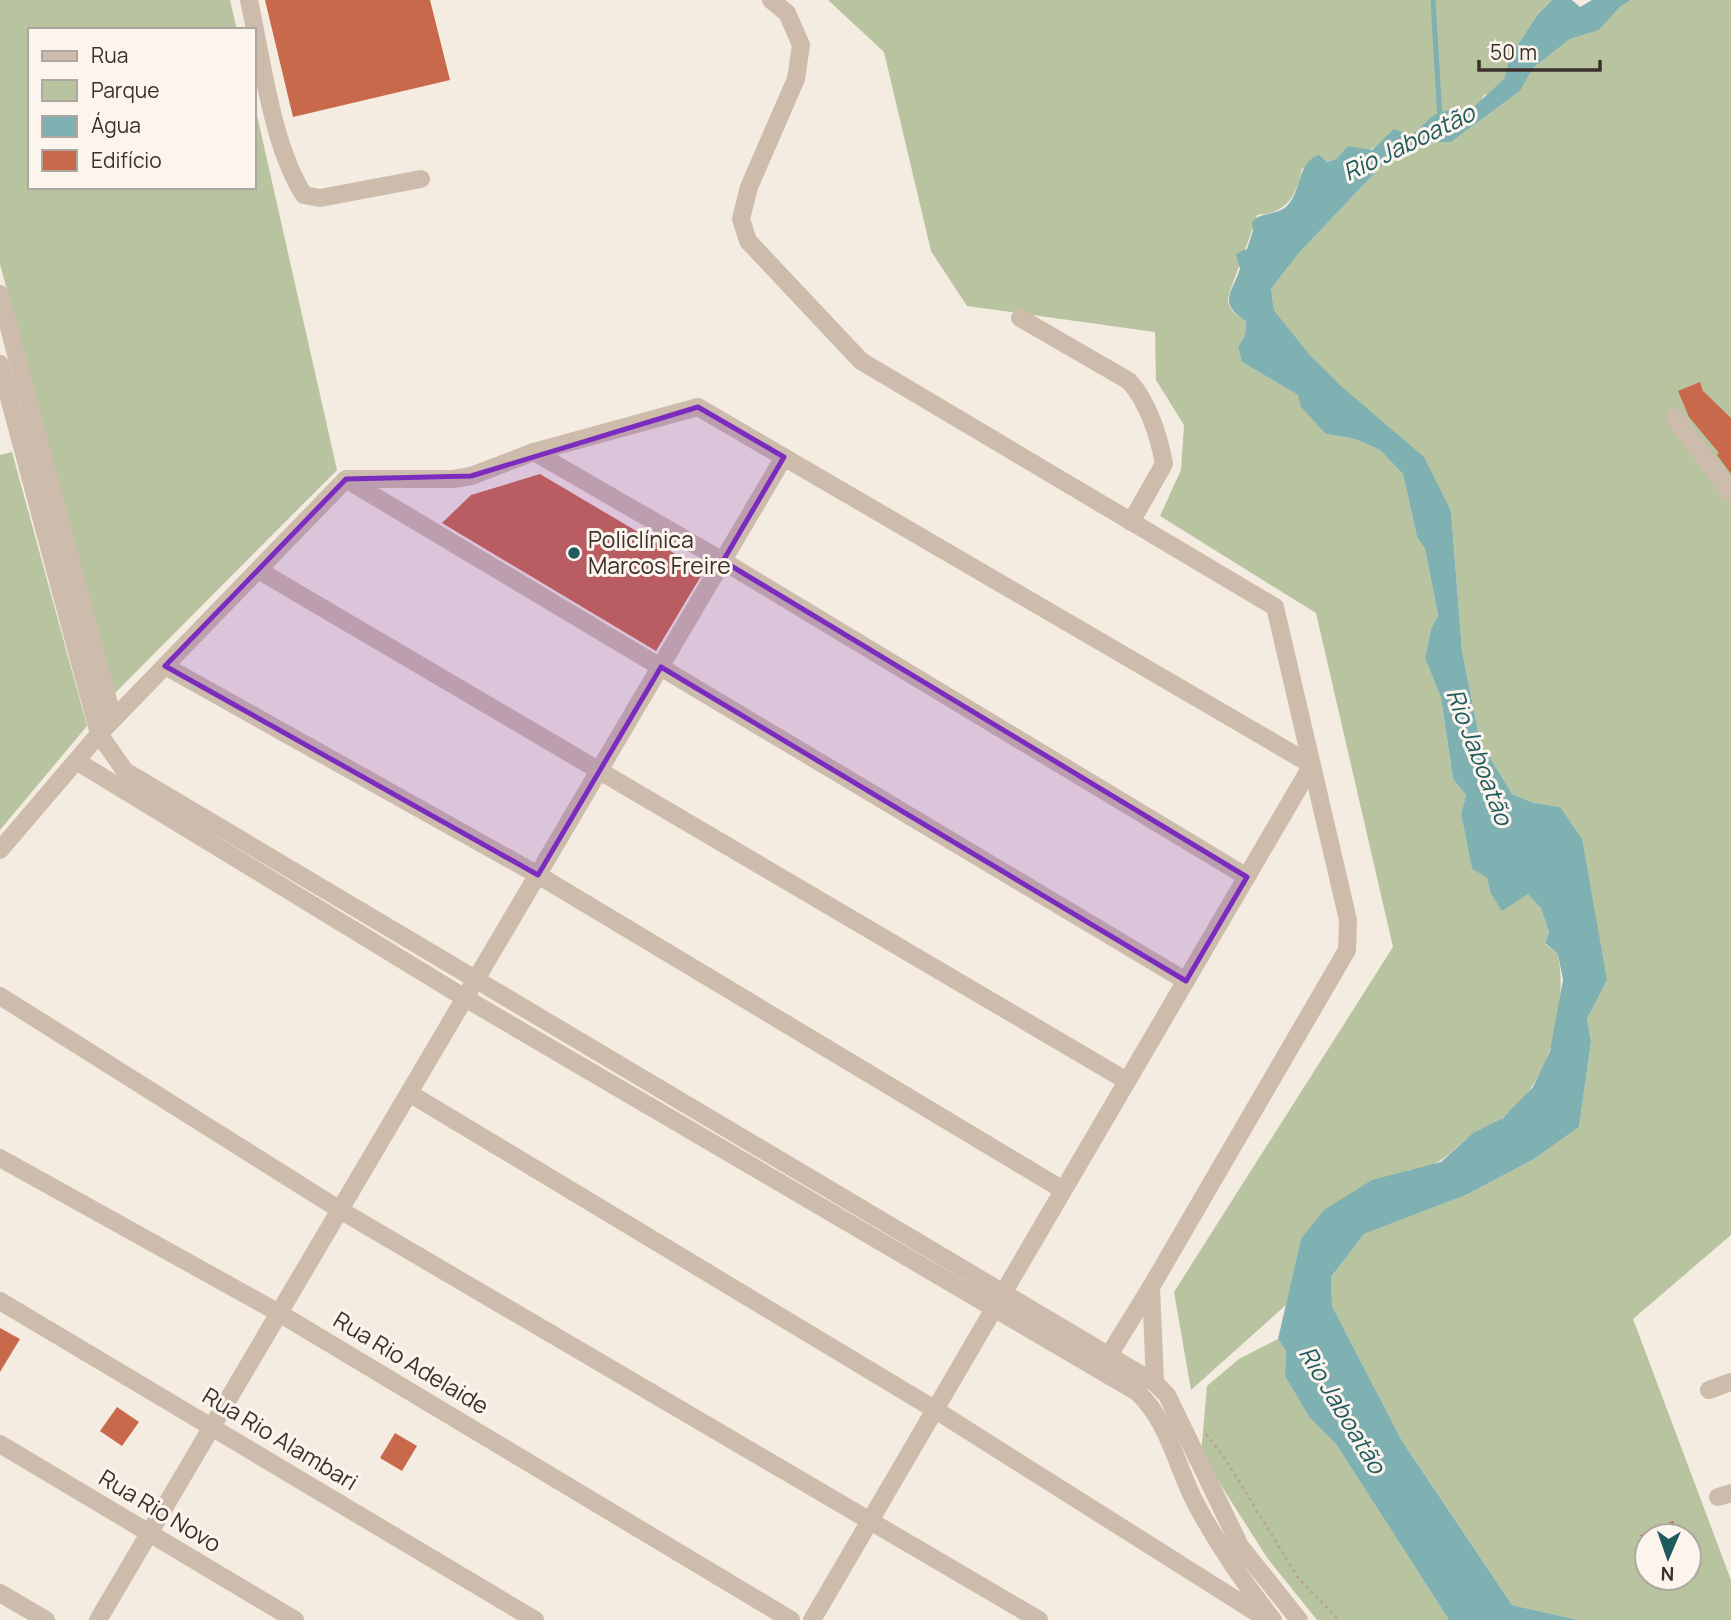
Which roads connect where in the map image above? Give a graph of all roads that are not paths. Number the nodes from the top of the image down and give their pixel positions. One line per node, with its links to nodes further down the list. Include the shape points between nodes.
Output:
1 (249, 0): 3 (street)
2 (771, 0): 14 (street, via 787,13 801,45 796,79 749,187 741,219 748,241 861,361)
3 (255, 28)
4 (256, 31): 5 (street, via 282,148 304,195 320,198)
5 (421, 178)
6 (0, 294): 19 (street)
7 (1020, 318): 14 (street, via 1138,390 1164,464)
8 (0, 364): 20 (street)
9 (1675, 418): 13 (street)
10 (534, 453): 11 (street, via 698,407); 12 (street, via 453,479); 15 (street)
11 (784, 457): 15 (street); 22 (street)
12 (346, 479): 16 (street); 18 (street)
13 (1731, 492)
14 (1131, 523): 22 (street, via 1275,607)
15 (723, 561): 18 (street); 26 (street)
16 (258, 570): 17 (street); 23 (street)
17 (165, 666): 19 (street); 25 (street)
18 (661, 667): 23 (street); 27 (street)
19 (113, 719): 20 (street)
20 (99, 734): 21 (street); 28 (street, via 125,771)
21 (78, 762): 24 (street); 30 (street)
22 (1312, 765): 26 (street); 36 (street, via 1348,920 1347,950)
23 (599, 771): 25 (street); 31 (street)
24 (0, 850)
25 (538, 875): 28 (street); 34 (street)
26 (1247, 877): 27 (street)
27 (1186, 981): 31 (street)
28 (475, 982): 30 (street); 37 (street)
29 (0, 996): 35 (street)
30 (465, 998): 32 (street); 39 (street)
31 (1127, 1081): 34 (street)
32 (409, 1093): 35 (street); 45 (street)
33 (0, 1158): 40 (street, Rua Rio Adelaide)
34 (1063, 1190): 37 (street)
35 (340, 1210): 40 (street); 48 (street)
36 (1151, 1287): 41 (street); 43 (street)
37 (1004, 1292): 39 (street); 41 (street)
38 (0, 1301): 46 (street, Rua Rio Alambari)
39 (992, 1309): 45 (street); 58 (street, via 1137,1392 1150,1404 1195,1502)
40 (279, 1313): 46 (street); 55 (street, Rua Rio Adelaide)
41 (1109, 1355): 43 (street)
42 (1731, 1382): 44 (street)
43 (1155, 1383): 59 (street, via 1167,1395 1240,1546)
44 (1709, 1390)
45 (934, 1409): 48 (street); 58 (street)
46 (212, 1427): 49 (street); 54 (street, Rua Rio Alambari)
47 (0, 1444): 49 (street, Rua Rio Novo)
48 (870, 1520): 56 (street); 57 (street)
49 (149, 1533): 52 (street); 53 (street, Rua Rio Novo)
50 (0, 1593): 51 (street)
51 (46, 1620)
52 (98, 1620)
53 (295, 1620)
54 (535, 1620)
55 (791, 1620)
56 (812, 1620)
57 (1039, 1620)
58 (1271, 1620)
59 (1299, 1620)

